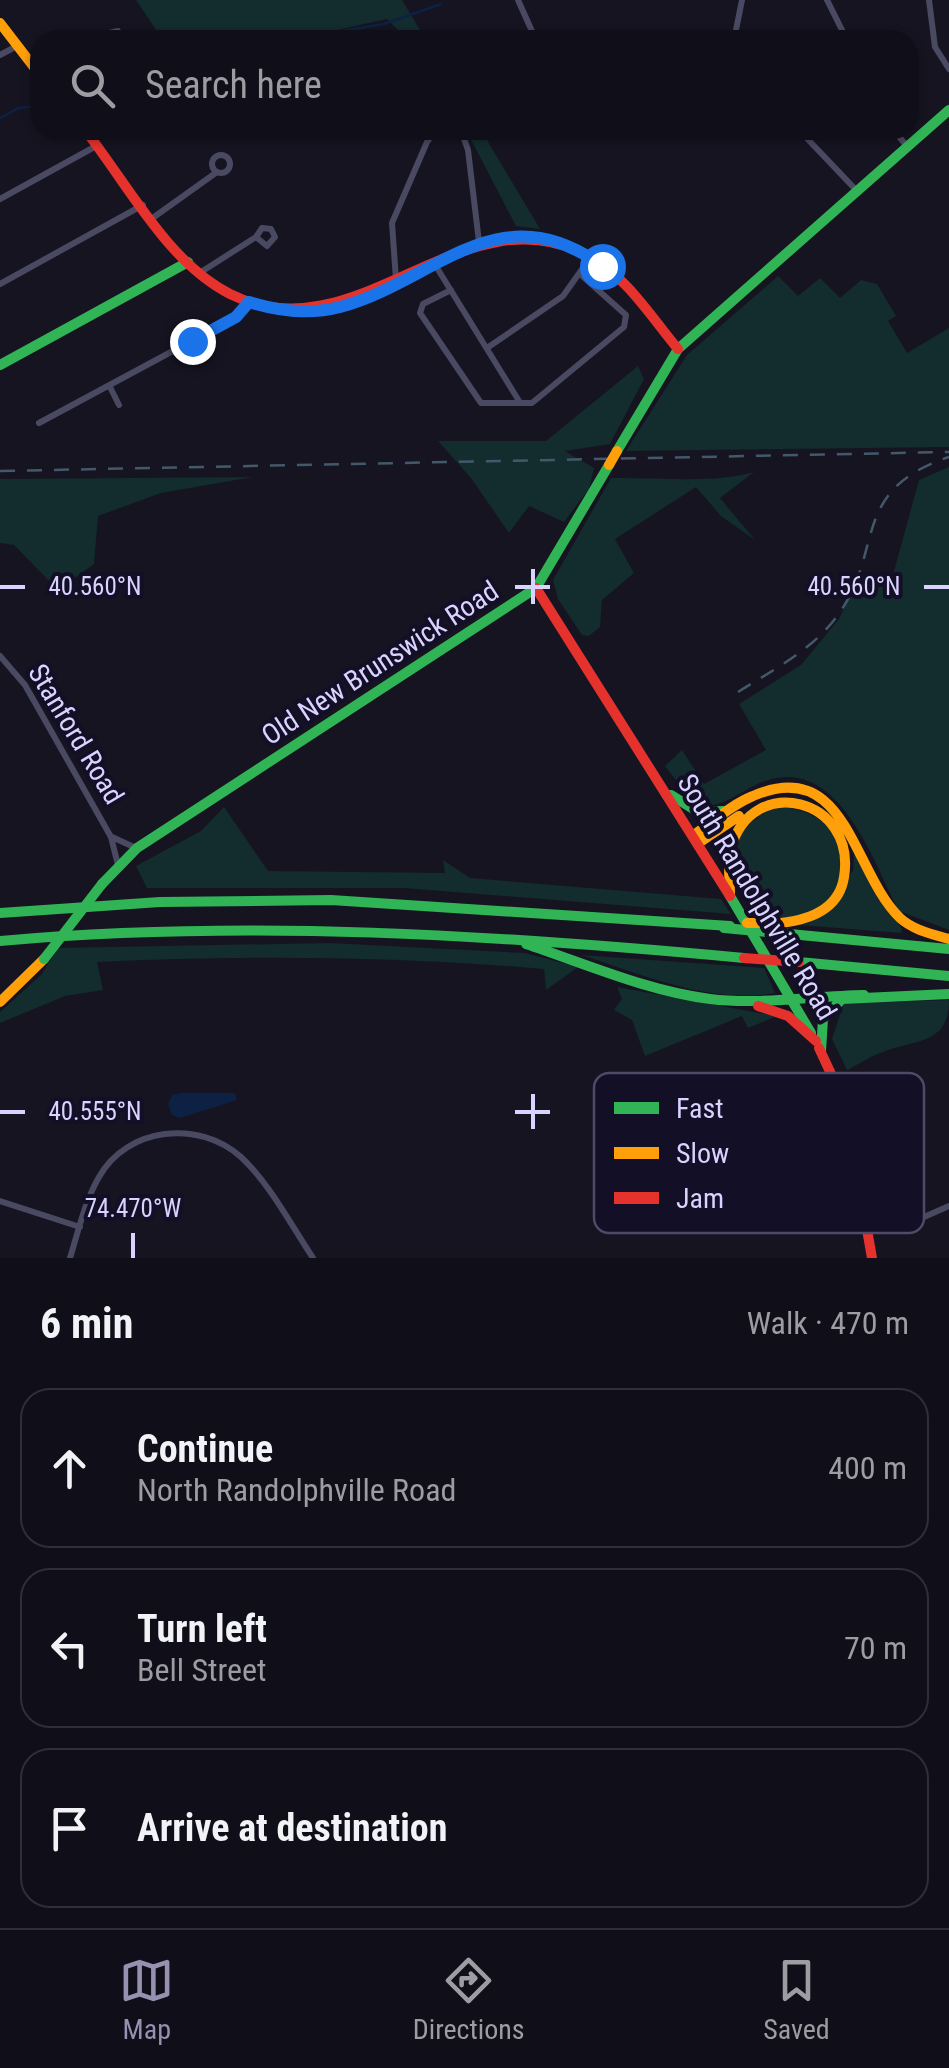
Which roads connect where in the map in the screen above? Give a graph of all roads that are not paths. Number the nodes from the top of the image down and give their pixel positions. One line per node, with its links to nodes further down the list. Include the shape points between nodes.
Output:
1 (518, 0): 6 (street)
2 (742, 0): 7 (street)
3 (827, 0): 8 (street)
4 (930, 0): 12 (street, via 935,48)
5 (0, 23): 9 (main road)
6 (532, 30)
7 (736, 30)
8 (841, 30)
9 (18, 46): 10 (street); 11 (main road)
10 (0, 55)
11 (30, 60)
12 (949, 70)
13 (949, 110): 14 (main road, Old New Brunswick Road)
14 (919, 138)
15 (93, 140): 21 (main road)
16 (428, 140): 31 (street, via 392,223)
17 (464, 140): 29 (street)
18 (809, 140): 24 (street)
19 (901, 140): 22 (street)
20 (917, 140): 22 (main road, Old New Brunswick Road)
21 (98, 146): 25 (street); 26 (main road)
22 (908, 148): 24 (main road, Old New Brunswick Road)
23 (217, 172): 27 (street)
24 (858, 192): 42 (main road, Old New Brunswick Road)
25 (0, 199)
26 (144, 204): 27 (main road); 38 (street)
27 (154, 217): 32 (main road)
28 (256, 237): 35 (street)
29 (479, 242): 30 (main road, via 540,239); 33 (main road)
30 (590, 257): 36 (street); 42 (main road, via 618,279)
31 (395, 258): 34 (street); 37 (street)
32 (188, 262): 35 (main road); 43 (main road)
33 (434, 263): 34 (main road); 39 (street)
34 (416, 271): 37 (main road)
35 (202, 272): 40 (main road)
36 (580, 274): 41 (street, via 546,310); 45 (street, via 619,305 624,327 542,398)
37 (396, 280): 40 (main road, via 370,296 319,311)
38 (0, 284)
39 (450, 290): 41 (street); 45 (street, via 423,304 420,313 481,402)
40 (249, 302): 44 (street, via 236,317)
41 (487, 348): 45 (street)
42 (678, 349): 48 (main road, Old New Brunswick Road, bridge)
43 (0, 365)
44 (110, 387): 46 (street); 47 (street)
45 (519, 401)
46 (119, 406)
47 (39, 423)
48 (536, 588): 50 (main road, South Randolphville Road); 55 (main road, Old New Brunswick Road)
49 (0, 656): 53 (street, Stanford Road, via 25,685)
50 (670, 796): 51 (main road, via 704,814); 54 (main road, South Randolphville Road)
51 (730, 808): 54 (main road); 61 (main road, via 775,789 822,798 849,828 897,916)
52 (756, 808): 54 (main road); 57 (main road, via 730,843); 59 (main road, via 788,800 810,805 836,825 848,854 843,886 826,910)
53 (111, 837): 55 (street, Stanford Road); 56 (street, Stanford Road)
54 (697, 838): 57 (main road, South Randolphville Road)
55 (136, 848): 56 (main road, Old New Brunswick Road)
56 (118, 865): 68 (main road, Old New Brunswick Road, bridge, via 44,959)
57 (730, 895): 67 (main road, South Randolphville Road)
58 (0, 914): 59 (main road, bridge, via 160,902 331,900)
59 (779, 928): 63 (main road)
60 (498, 936): 62 (main road, via 283,927); 64 (main road, bridge); 69 (main road, via 667,991)
61 (949, 939)
62 (0, 941)
63 (949, 949)
64 (949, 976)
65 (949, 994): 66 (main road)
66 (864, 995): 67 (main road); 70 (main road, via 830,1007)
67 (791, 996): 69 (main road); 70 (main road, South Randolphville Road)
68 (0, 1002)
69 (746, 1002): 70 (main road, via 788,1016)
70 (818, 1046): 71 (main road, South Randolphville Road)
71 (831, 1073)
72 (0, 1201): 75 (street)
73 (949, 1206): 74 (street)
74 (924, 1216)
75 (80, 1227): 77 (street); 78 (street, via 96,1182 119,1154 158,1134 190,1133 244,1159)
76 (868, 1233): 79 (main road, South Randolphville Road)
77 (70, 1258)
78 (314, 1258)
79 (872, 1258)

